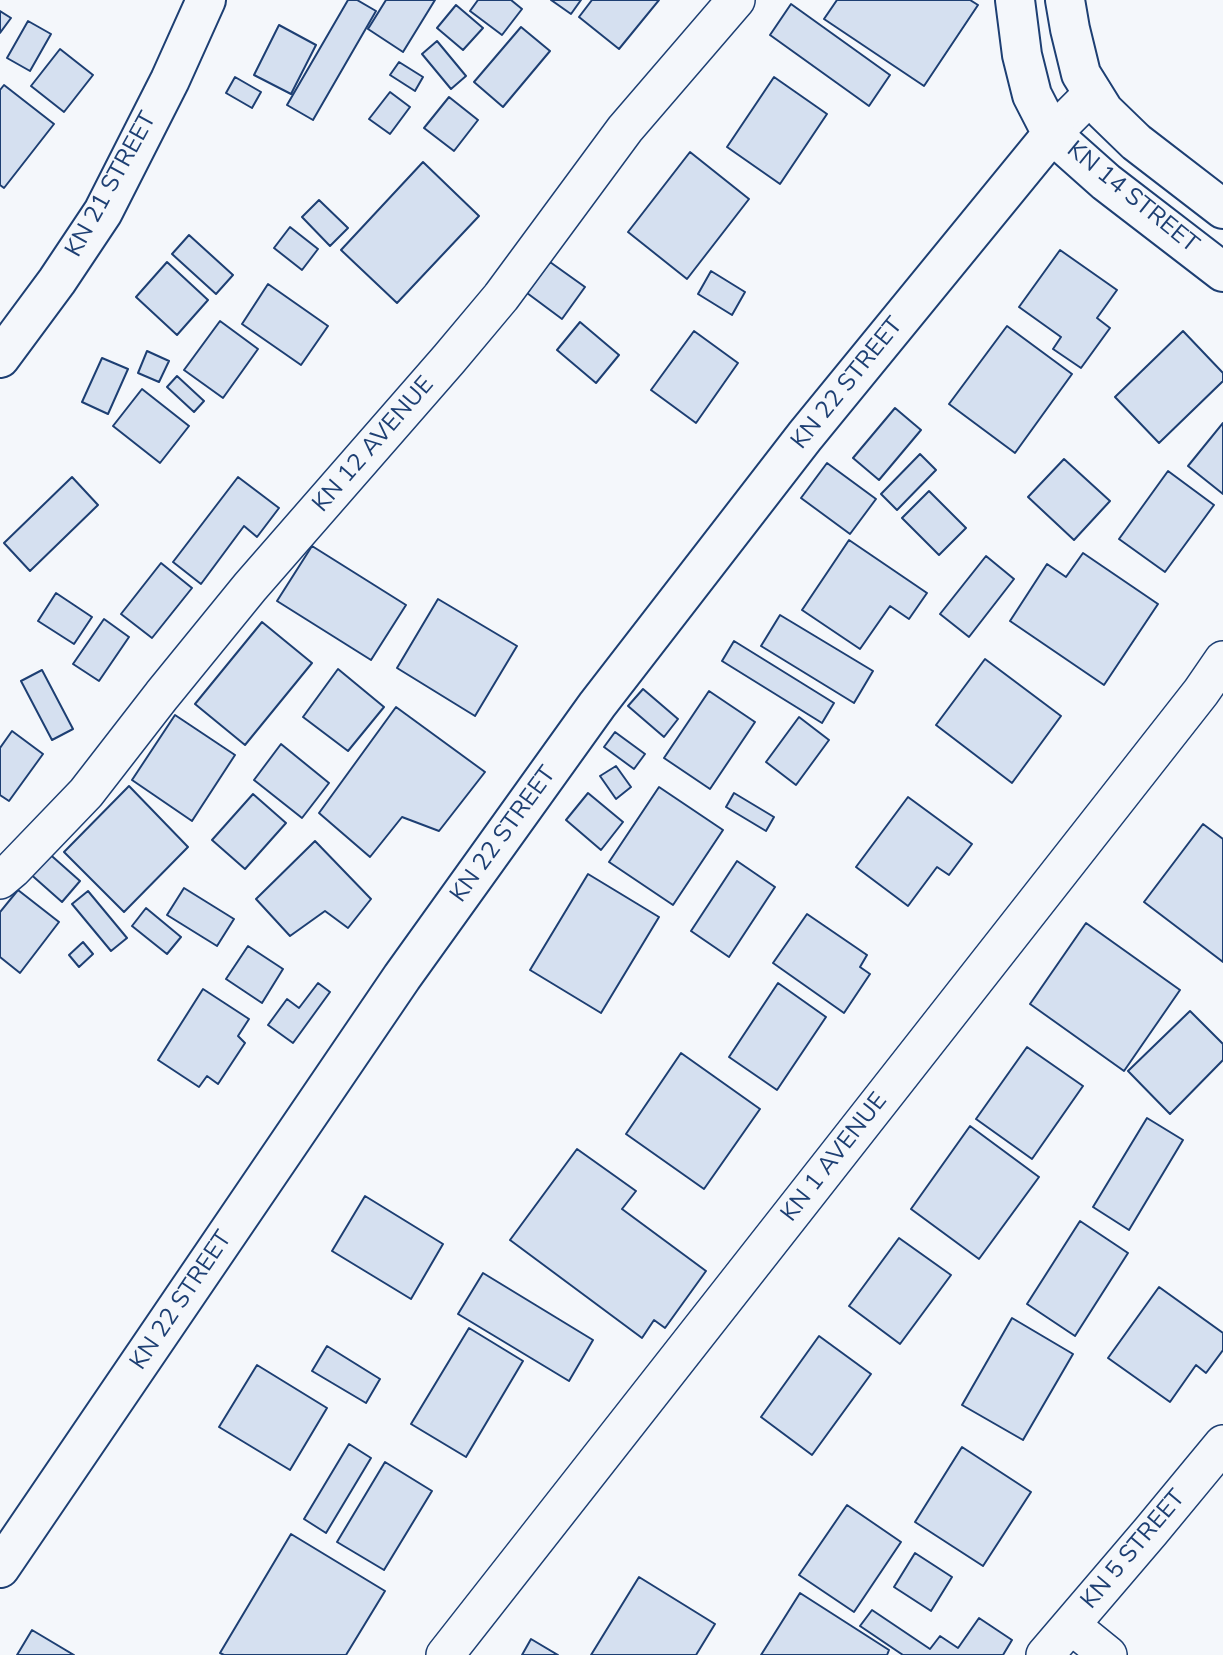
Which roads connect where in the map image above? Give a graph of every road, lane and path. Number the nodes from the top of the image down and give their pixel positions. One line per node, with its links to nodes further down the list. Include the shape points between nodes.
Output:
1 (206, 0): 9 (street, KN 21 STREET, via 103,212)
2 (736, 0): 11 (street, KN 12 AVENUE, via 625,129 449,359 250,587 86,793)
3 (1015, 0): 6 (street, KN 14 STREET, via 1032,95)
4 (1065, 0): 5 (street, KN 14 STREET, via 1081,74)
5 (1093, 93): 6 (street); 7 (street, KN 14 STREET, via 1104,111 1136,142)
6 (1052, 134): 8 (street, KN 14 STREET); 13 (street, KN 22 STREET, via 805,436 597,705 402,977)
7 (1223, 209)
8 (1223, 272)
9 (0, 358)
10 (1223, 660): 15 (street, KN 1 AVENUE)
11 (0, 880)
12 (1223, 1444): 14 (street, KN 5 STREET)
13 (0, 1568)
14 (1071, 1625): 16 (street, KN 5 STREET); 17 (street)
15 (445, 1655)
16 (1045, 1655)
17 (1108, 1655)

